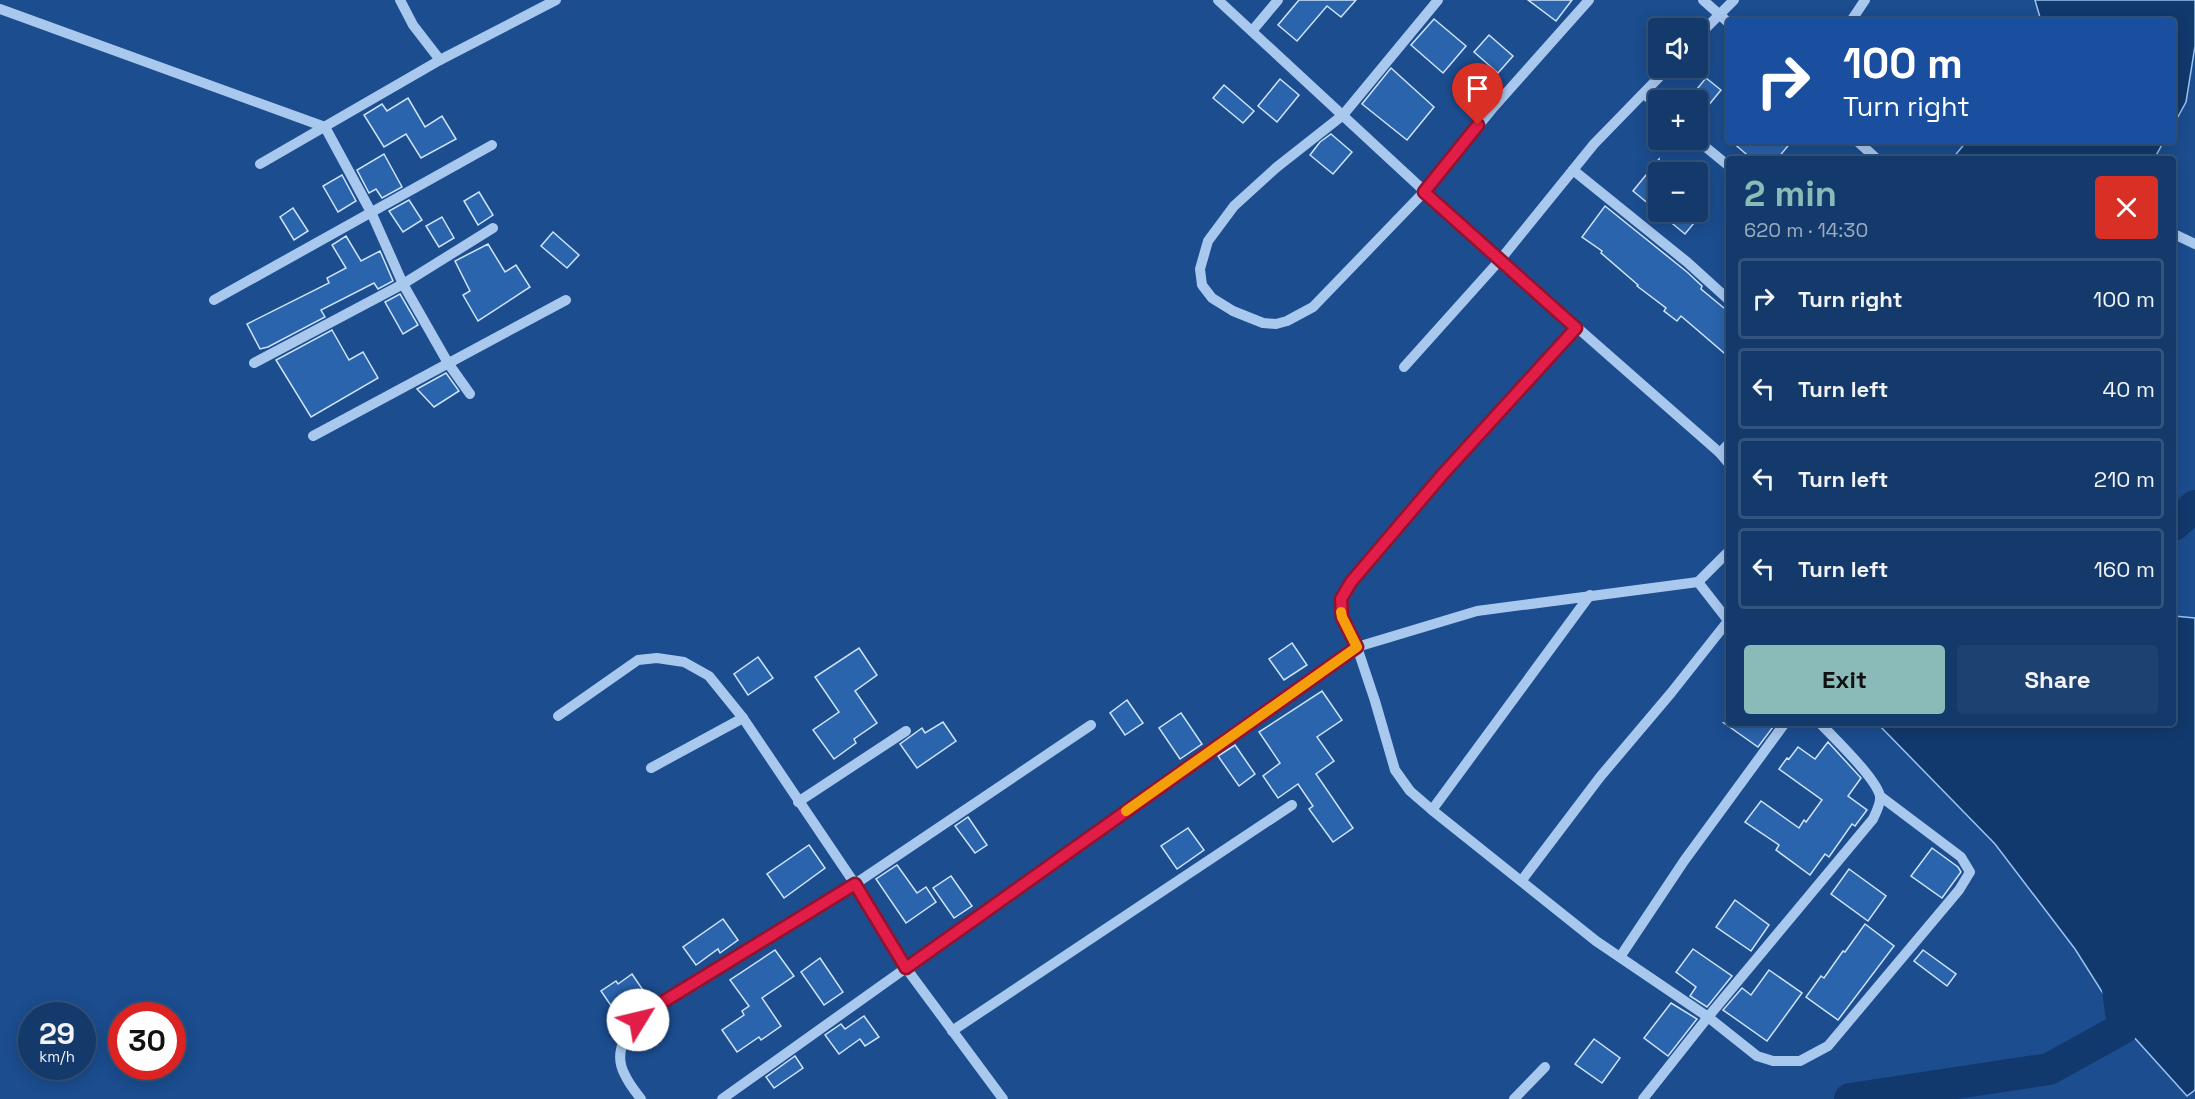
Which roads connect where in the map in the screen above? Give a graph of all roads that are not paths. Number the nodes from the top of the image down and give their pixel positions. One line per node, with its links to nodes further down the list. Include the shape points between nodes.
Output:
1 (400, 0): 16 (street, via 413,25)
2 (556, 0): 16 (street)
3 (1218, 0): 15 (street)
4 (1278, 0): 15 (street)
5 (1438, 0): 20 (street)
6 (1589, 0): 29 (street)
7 (1703, 0): 11 (street)
8 (1734, 0): 11 (street)
9 (1865, 0): 12 (street)
10 (0, 9): 21 (street)
11 (1719, 14): 13 (street); 14 (street)
12 (1853, 18)
13 (1726, 20)
14 (1708, 26)
15 (1252, 31): 20 (street)
16 (440, 60): 21 (street)
17 (1659, 78): 18 (street)
18 (1644, 94): 19 (street); 28 (street)
19 (1648, 97)
20 (1343, 115): 29 (street); 29 (street, via 1276,167 1234,206 1208,242 1200,269 1202,285 1212,298 1263,323 1287,321 1313,307)
21 (325, 127): 26 (street); 30 (street)
22 (1860, 144): 25 (street)
23 (492, 145): 30 (street)
24 (1708, 149): 27 (street)
25 (1874, 156)
26 (260, 164)
27 (1726, 164)
28 (1573, 170): 34 (street); 36 (street)
29 (1424, 192): 34 (street)
30 (372, 212): 35 (street); 37 (street)
31 (493, 228): 35 (street)
32 (2176, 235): 33 (street)
33 (2195, 244)
34 (1500, 260): 39 (street); 42 (street)
35 (403, 284): 40 (street); 41 (street)
36 (1726, 297)
37 (214, 300)
38 (566, 300): 41 (street)
39 (1576, 328): 46 (street); 53 (street, via 1351,582 1341,599 1342,617)
40 (254, 363)
41 (448, 363): 43 (street); 44 (street)
42 (1404, 367)
43 (470, 394)
44 (313, 436)
45 (1726, 446): 46 (street)
46 (1720, 453): 47 (street)
47 (1726, 460)
48 (1726, 554): 49 (street)
49 (1698, 582): 50 (street); 51 (street)
50 (1590, 595): 53 (street, via 1477,611); 64 (street)
51 (1726, 618)
52 (1726, 626): 65 (street, via 1600,777)
53 (1357, 647): 64 (street, via 1395,770); 68 (street)
54 (558, 716): 55 (street, via 638,660 657,658 684,662 709,676)
55 (743, 718): 60 (street); 62 (street)
56 (1091, 725): 66 (street)
57 (1783, 726): 67 (street)
58 (1823, 726): 61 (street, via 1871,780)
59 (906, 731): 62 (street)
60 (651, 768)
61 (1880, 796): 69 (street, via 1873,819); 69 (street, via 1961,857 1970,872 1959,890 1828,1046 1800,1061 1773,1061 1757,1056)
62 (798, 802): 66 (street)
63 (1292, 805): 70 (street)
64 (1432, 810): 65 (street)
65 (1522, 880): 67 (street)
66 (855, 884): 68 (street); 72 (street, via 638,1020 625,1037 620,1055 624,1073)
67 (1620, 957): 69 (street)
68 (906, 968): 70 (street); 73 (street)
69 (1708, 1017): 76 (street)
70 (952, 1031): 74 (street)
71 (1545, 1067): 75 (street)
72 (641, 1099)
73 (722, 1099)
74 (1003, 1099)
75 (1514, 1099)
76 (1643, 1099)

